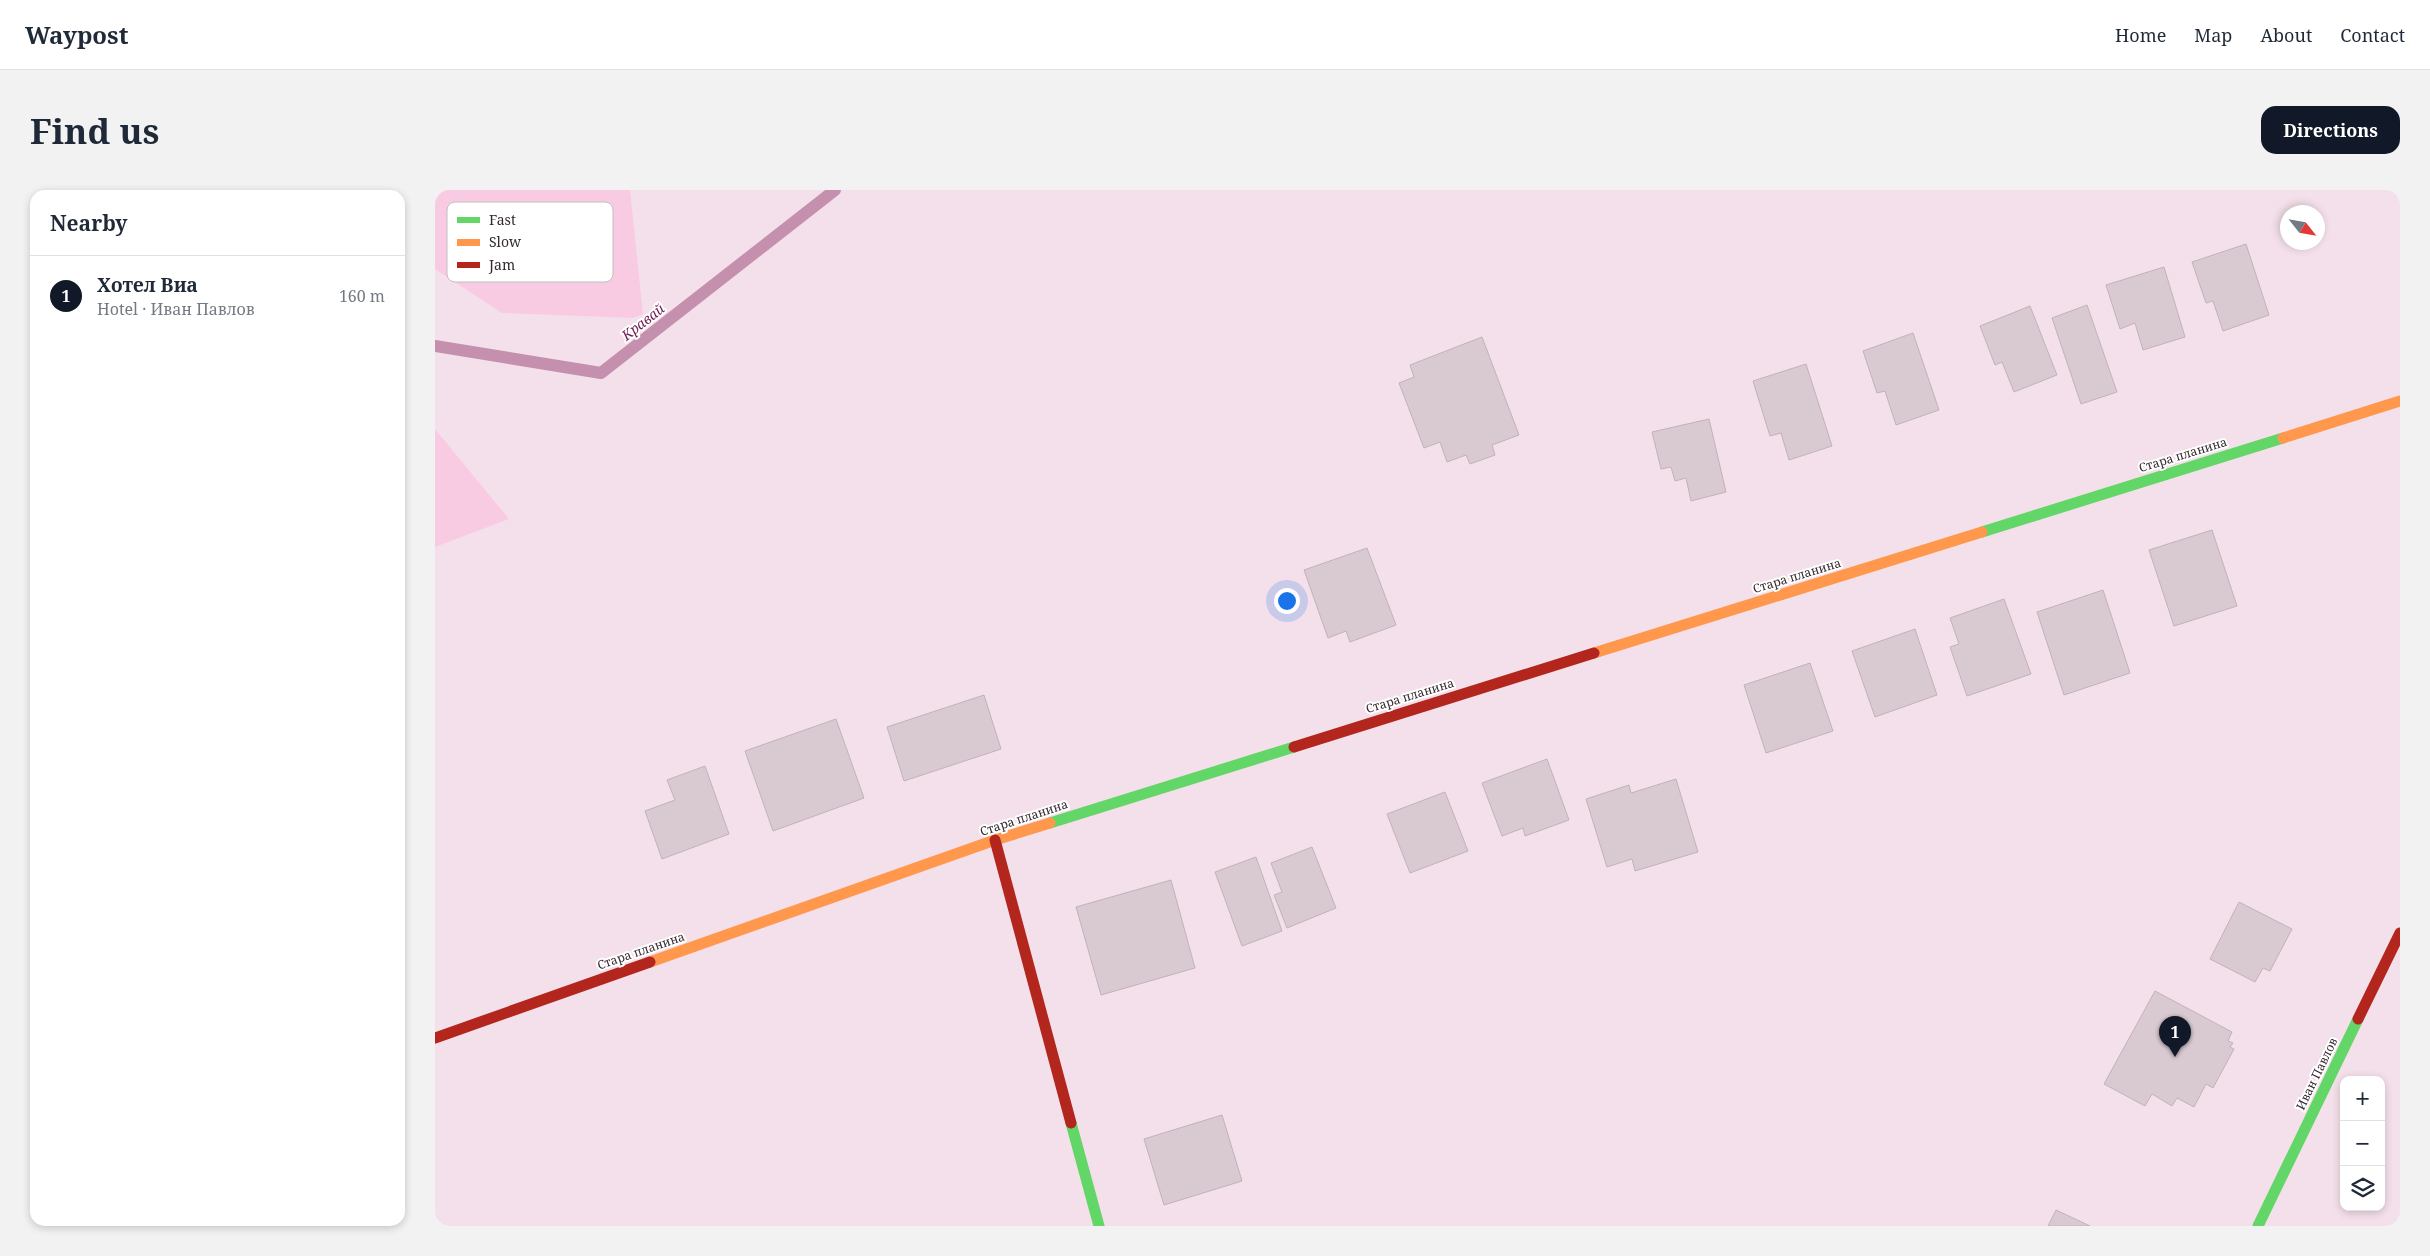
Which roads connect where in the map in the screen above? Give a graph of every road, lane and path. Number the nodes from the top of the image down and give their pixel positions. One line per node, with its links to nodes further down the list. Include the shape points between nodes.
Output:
1 (2400, 401): 2 (street, Стара планина)
2 (995, 840): 4 (street, Стара планина); 5 (street)
3 (2400, 933): 6 (street, Иван Павлов)
4 (435, 1038)
5 (1099, 1226)
6 (2258, 1226)

